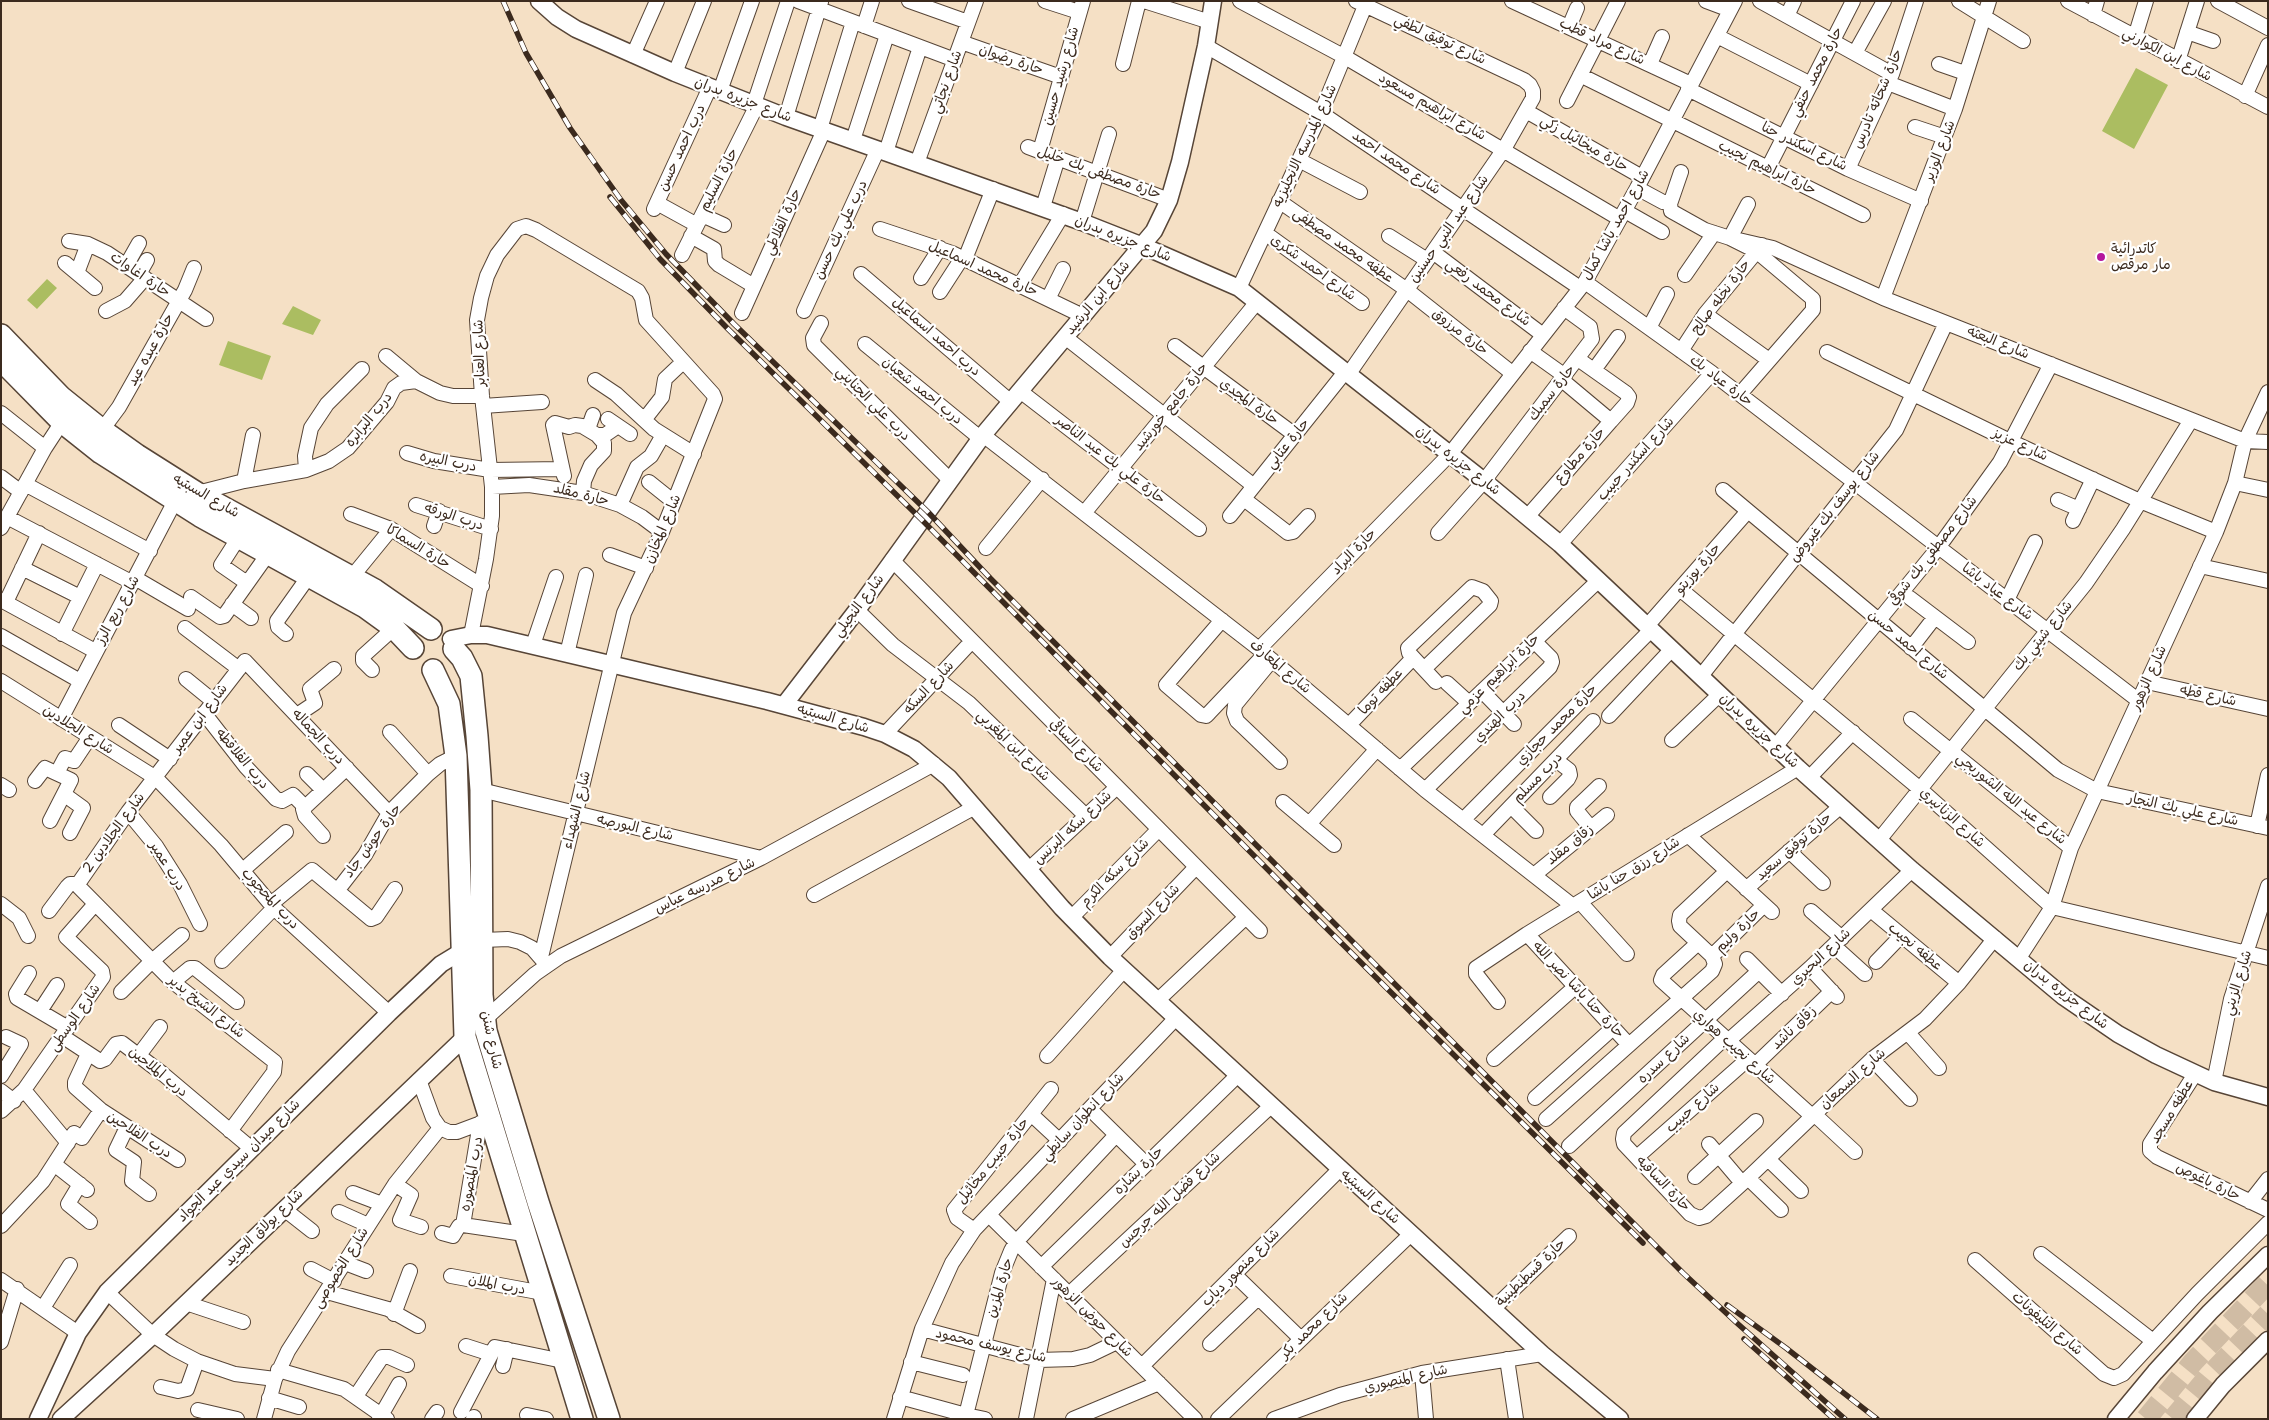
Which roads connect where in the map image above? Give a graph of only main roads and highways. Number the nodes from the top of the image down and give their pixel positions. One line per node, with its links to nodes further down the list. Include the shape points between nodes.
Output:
1 (1, 335): 3 (main road, شارع السبتيه, via 61,397 102,430 197,493 375,590)
2 (1, 360): 5 (main road, شارع السبتيه, via 62,422 101,452 175,502 365,607 394,628)
3 (431, 629): 4 (main road, via 442,631); 5 (main road, via 417,637)
4 (458, 641): 6 (main road, via 448,664); 7 (main road, شارع شنن, via 471,676 481,790 484,1020)
5 (413, 648): 6 (main road, via 418,663)
6 (433, 670): 8 (main road, شارع شنن, via 450,704 456,756 465,1037 485,1122)
7 (538, 1202): 8 (main road); 10 (main road, شارع شنن)
8 (517, 1209): 9 (main road, شارع شنن)
9 (581, 1419)
10 (609, 1419)

